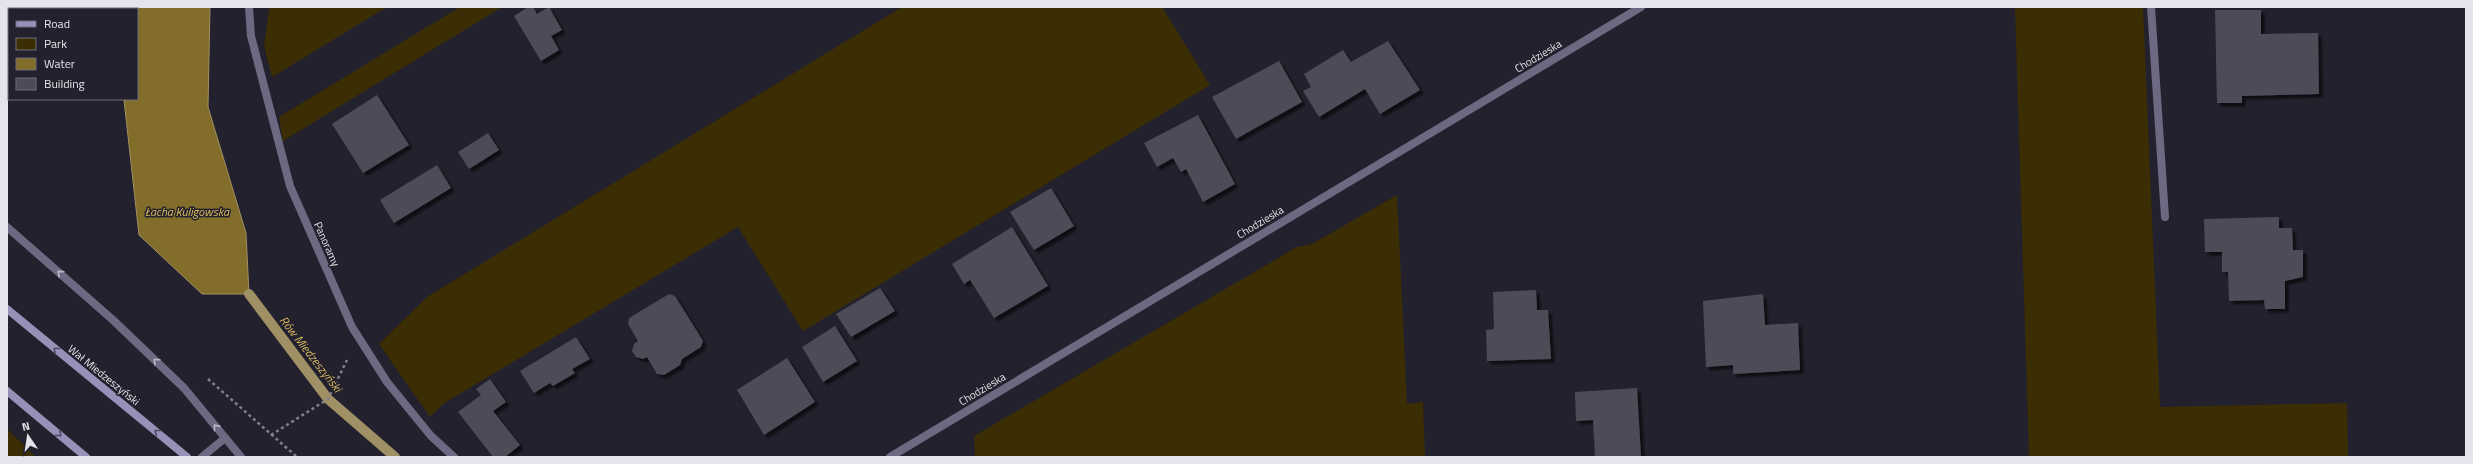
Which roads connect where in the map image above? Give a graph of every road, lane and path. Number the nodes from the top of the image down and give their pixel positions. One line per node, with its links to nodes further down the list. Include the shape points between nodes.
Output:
1 (249, 7): 7 (street, Panoramy, via 251,36 290,186)
2 (1642, 7): 16 (street, Chodzieska)
3 (2151, 7): 4 (street)
4 (2165, 217)
5 (7, 227): 10 (street, one-way to 5, via 184,388 113,320)
6 (7, 309): 12 (main road, Wał Miedzeszyński, one-way to 6)
7 (359, 339): 9 (path, via 328,399); 15 (street, Panoramy, via 387,382 431,436)
8 (7, 391): 11 (main road, one-way to 11)
9 (271, 435)
10 (225, 438): 13 (street); 14 (street)
11 (86, 457)
12 (187, 457)
13 (202, 457)
14 (241, 457)
15 (454, 457)
16 (890, 457)

